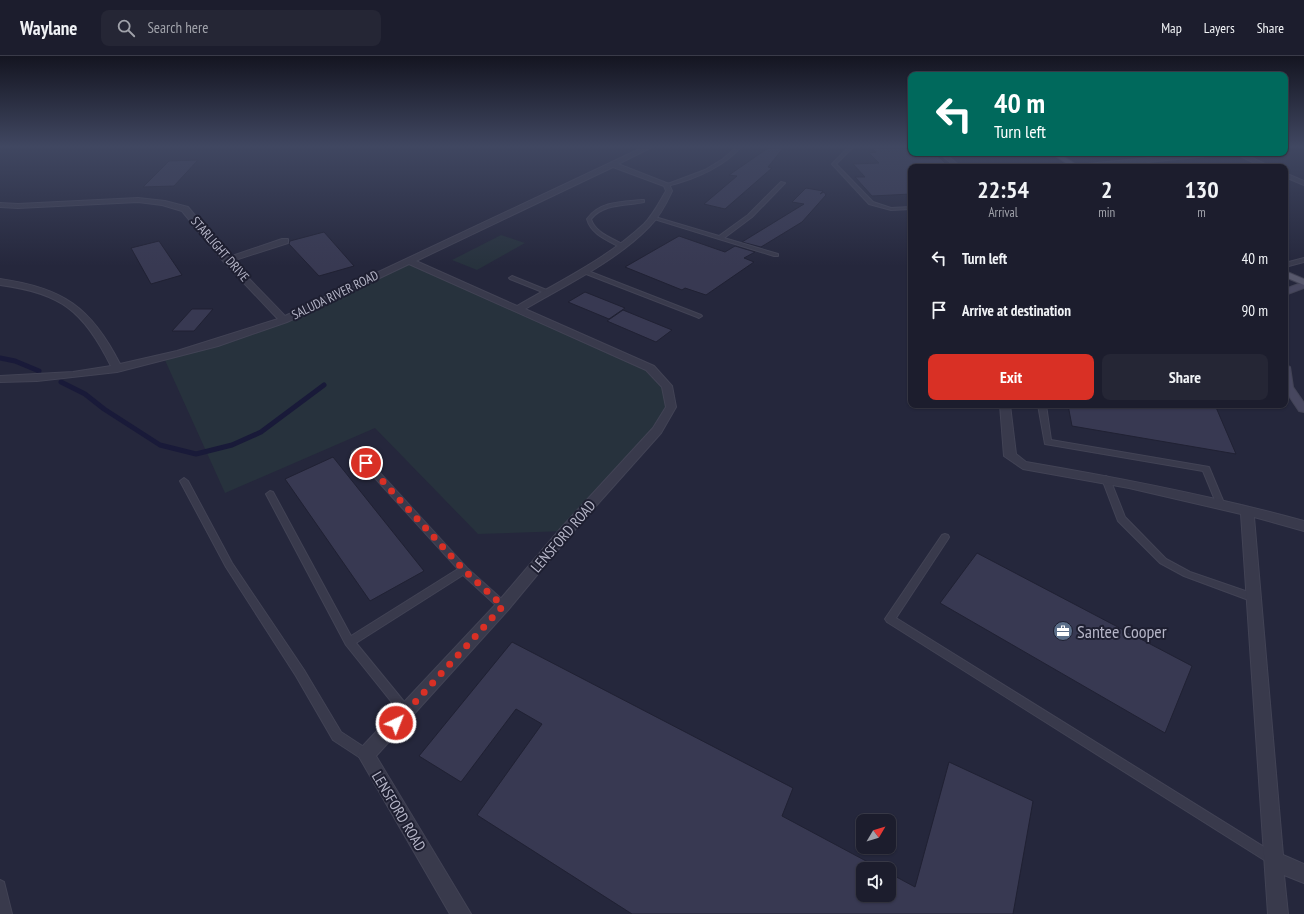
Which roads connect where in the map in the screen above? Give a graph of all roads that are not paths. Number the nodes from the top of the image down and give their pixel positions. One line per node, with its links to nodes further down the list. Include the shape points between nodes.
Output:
1 (565, 186): 14 (street, SALUDA RIVER ROAD)
2 (668, 186): 8 (street, via 670,191)
3 (780, 186): 9 (lane, via 750,216)
4 (854, 186): 7 (lane, via 871,204 891,209)
5 (642, 201): 11 (lane, via 603,208 589,218 592,227)
6 (0, 205): 13 (street, STARLIGHT DRIVE, via 138,200 162,203 185,209)
7 (908, 208)
8 (653, 218): 9 (lane); 11 (street)
9 (720, 238): 12 (lane)
10 (286, 241): 13 (street)
11 (622, 246): 17 (street)
12 (776, 255)
13 (227, 260): 26 (street, STARLIGHT DRIVE)
14 (408, 260): 24 (street, LENSFORD ROAD); 26 (street, SALUDA RIVER ROAD)
15 (1304, 260): 16 (lane)
16 (1288, 264)
17 (583, 271): 23 (street); 25 (lane)
18 (1288, 276): 21 (main road)
19 (512, 278): 23 (lane)
20 (0, 282): 27 (street, via 47,292 73,306 94,326)
21 (1304, 284): 22 (main road)
22 (1288, 291)
23 (547, 292): 24 (street)
24 (518, 309): 43 (street, LENSFORD ROAD, via 650,368 667,386 672,407 657,430)
25 (699, 316)
26 (284, 320): 27 (street, SALUDA RIVER ROAD, via 208,346)
27 (117, 369): 28 (street, SALUDA RIVER ROAD, via 64,376)
28 (0, 379)
29 (1288, 387): 32 (main road)
30 (1005, 408): 34 (street, via 1010,456 1023,465)
31 (1042, 408): 37 (lane, via 1048,442 1206,470)
32 (1304, 408)
33 (356, 452): 41 (lane)
34 (1106, 479): 37 (street); 42 (lane, via 1121,519 1164,561 1187,574)
35 (184, 481): 46 (lane, via 229,565 300,673 337,736)
36 (270, 494): 44 (lane)
37 (1220, 503): 38 (street)
38 (1247, 510): 39 (street); 42 (street)
39 (1304, 526)
40 (945, 538): 47 (lane, via 890,619)
41 (464, 570): 43 (lane); 44 (lane)
42 (1254, 598): 47 (street)
43 (503, 606): 45 (street, LENSFORD ROAD)
44 (350, 642): 45 (lane)
45 (406, 712): 46 (street, LENSFORD ROAD)
46 (366, 755): 51 (street, LENSFORD ROAD)
47 (1275, 861): 48 (street); 52 (street)
48 (1304, 874)
49 (0, 886): 50 (lane)
50 (6, 914)
51 (461, 914)
52 (1278, 914)

